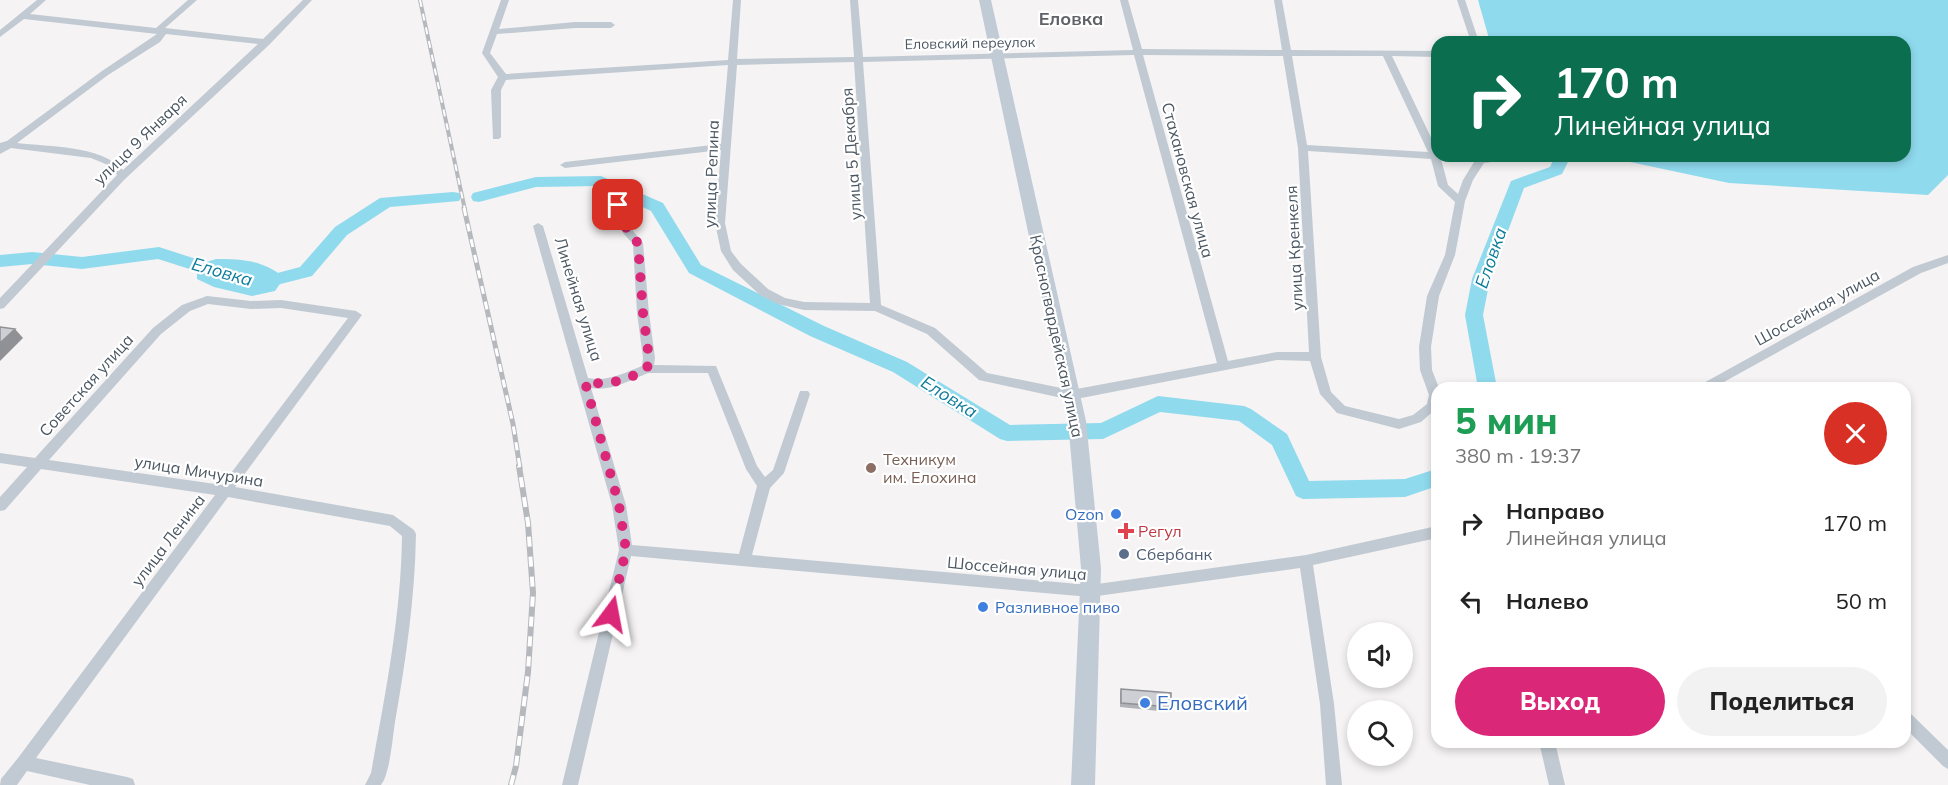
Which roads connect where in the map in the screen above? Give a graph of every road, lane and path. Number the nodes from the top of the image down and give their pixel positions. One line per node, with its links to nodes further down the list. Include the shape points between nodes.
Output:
1 (42, 0): 11 (street)
2 (193, 0): 13 (street)
3 (308, 0): 17 (street, улица 9 Января)
4 (505, 0): 14 (street)
5 (737, 0): 24 (street, улица Репина)
6 (854, 0): 23 (street, улица 5 Декабря)
7 (986, 0): 22 (main road, Красногвардейская улица)
8 (1124, 0): 19 (street, Стахановская улица)
9 (1278, 0): 18 (street, улица Кренкеля)
10 (1461, 0): 16 (street)
11 (24, 16): 13 (street); 15 (street)
12 (611, 25): 14 (street)
13 (159, 30): 17 (street); 28 (street, via 162,34 157,40)
14 (495, 32): 25 (street, via 486,53)
15 (0, 34)
16 (1473, 36)
17 (267, 42): 35 (street, улица 9 Января)
18 (1287, 51): 19 (street, Еловский переулок); 20 (street, Еловский переулок); 30 (street, улица Кренкеля)
19 (1137, 52): 22 (street, Еловский переулок); 44 (street, Стахановская улица)
20 (1386, 53): 21 (street, Еловский переулок); 27 (street)
21 (1431, 54)
22 (998, 57): 23 (street, Еловский переулок); 50 (main road, Красногвардейская улица)
23 (859, 59): 24 (street, Еловский переулок); 41 (street, улица 5 Декабря)
24 (733, 62): 25 (street, Еловский переулок); 29 (street, улица Репина)
25 (503, 77): 26 (street, via 496,90)
26 (496, 137)
27 (1431, 144)
28 (3, 146): 35 (street, via 93,155 111,163)
29 (724, 147): 34 (street); 41 (street, улица Репина, via 720,223 726,251 737,267 764,292 782,301 804,306)
30 (1304, 148): 31 (street); 43 (street, улица Кренкеля)
31 (1431, 156)
32 (1438, 162): 36 (street, via 1443,186)
33 (1480, 162): 36 (street)
34 (565, 165)
35 (123, 176): 40 (street, улица 9 Января)
36 (1460, 201): 48 (street, улица Кренкеля, via 1450,255 1433,296 1425,347)
37 (618, 205): 45 (street, via 628,233 638,243)
38 (538, 226): 46 (street, Линейная улица)
39 (1948, 259): 47 (street, Шоссейная улица, via 1917,270)
40 (0, 306)
41 (876, 307): 50 (street, via 931,331 982,377)
42 (356, 315): 53 (street, Советская улица, via 281,304 207,300 186,308 157,331); 55 (street, улица Ленина)
43 (1315, 357): 44 (street, via 1277,356); 51 (street, улица Кренкеля, via 1326,394 1341,410 1399,424 1417,419)
44 (1224, 367): 50 (street)
45 (647, 369): 46 (street, Линейная улица, via 614,382); 54 (street, Линейная улица, via 712,369 752,469)
46 (585, 382): 58 (street, Линейная улица, via 619,505)
47 (1715, 382)
48 (1431, 384)
49 (804, 394): 54 (street, via 778,473)
50 (1071, 395): 61 (main road, Красногвардейская улица, via 1080,443)
51 (1431, 407)
52 (0, 458): 53 (street, улица Мичурина)
53 (38, 463): 55 (street, улица Мичурина); 56 (street, Советская улица)
54 (764, 485): 59 (street)
55 (225, 491): 65 (street, улица Ленина); 69 (street, улица Мичурина, via 393,521 409,534 410,576 378,775)
56 (0, 506)
57 (1431, 534): 60 (street, Шоссейная улица)
58 (626, 550): 59 (street, Шоссейная улица); 66 (street, Линейная улица)
59 (744, 561): 61 (street, Шоссейная улица)
60 (1306, 561): 61 (street, Шоссейная улица); 71 (street, via 1327,704)
61 (1090, 591): 70 (main road, Красногвардейская улица)
62 (1911, 724): 64 (street)
63 (1548, 748): 72 (street)
64 (1948, 761)
65 (23, 763): 67 (street, улица Ленина); 68 (street)
66 (575, 784)
67 (7, 785)
68 (127, 785)
69 (373, 785)
70 (1083, 785)
71 (1334, 785)
72 (1557, 785)

